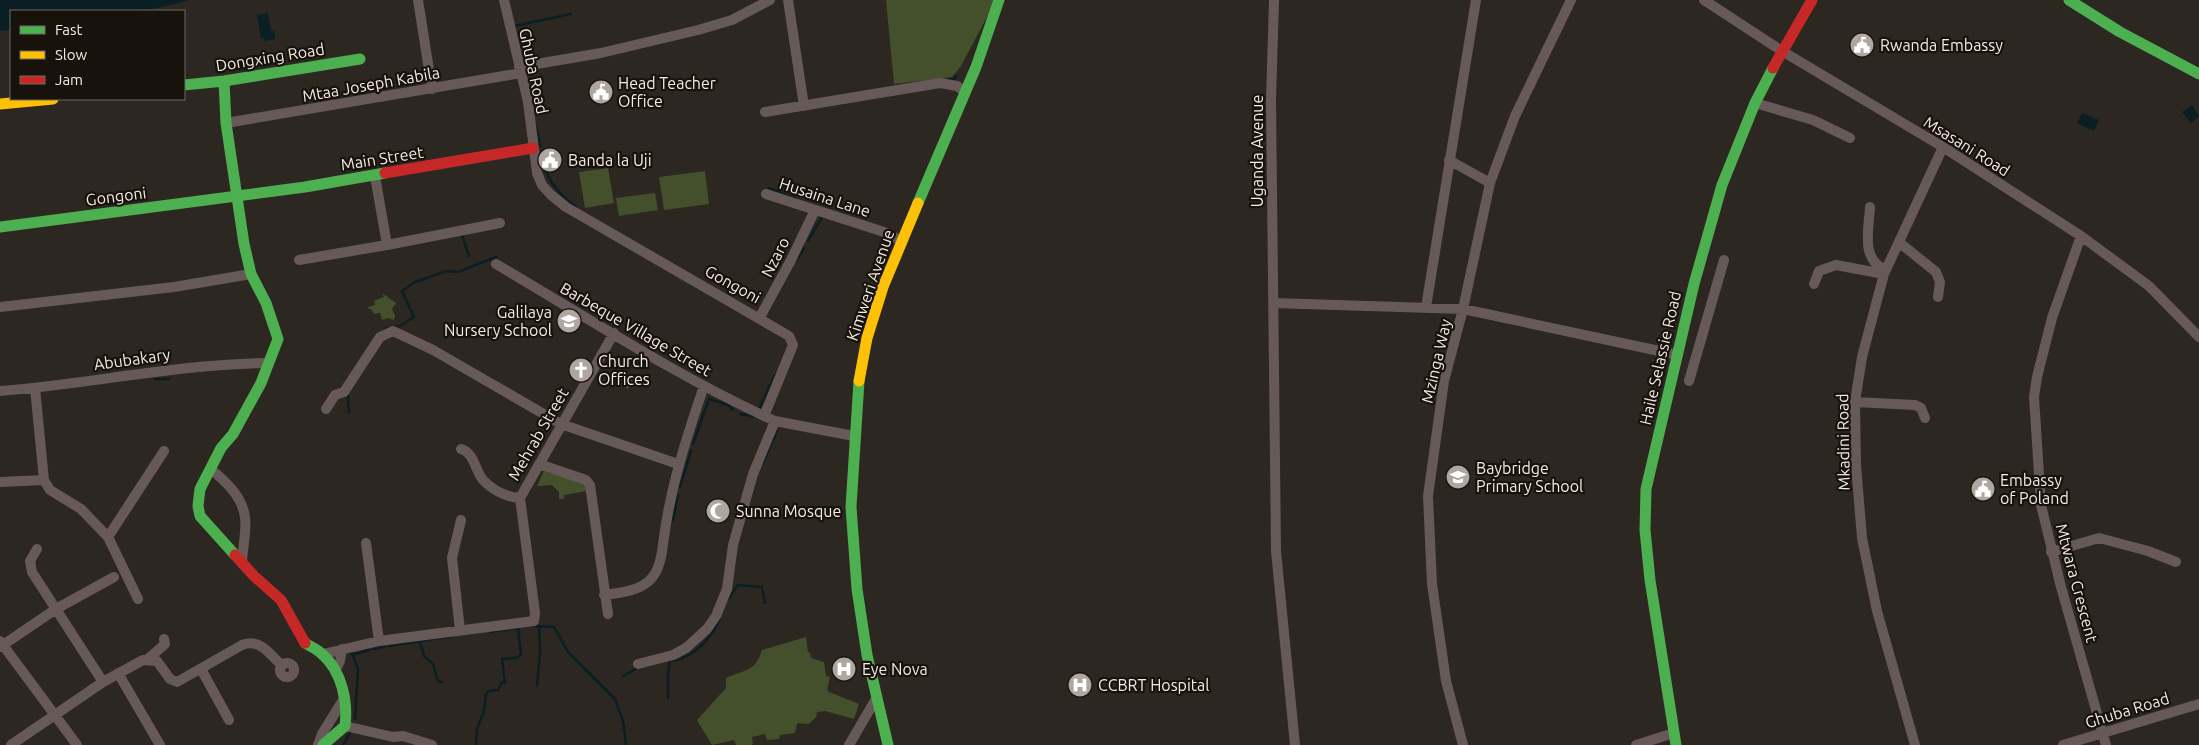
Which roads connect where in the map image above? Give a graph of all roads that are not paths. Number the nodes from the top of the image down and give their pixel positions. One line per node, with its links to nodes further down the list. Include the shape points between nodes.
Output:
1 (418, 0): 18 (street)
2 (504, 0): 14 (street, Ghuba Road)
3 (770, 0): 14 (street, Mtaa Joseph Kabila, via 732,20 698,30)
4 (788, 0): 23 (street)
5 (999, 0): 19 (street, Kimweri Avenue)
6 (1274, 0): 49 (street, Uganda Avenue, via 1271,100)
7 (1476, 0): 29 (street, Mzinga Way)
8 (1571, 0): 31 (street, Mzinga Way, via 1516,116)
9 (1704, 0): 12 (street, Msasani Road)
10 (1812, 0): 12 (street, Haile Selassie Road)
11 (2069, 0): 15 (street, via 2120,32)
12 (1782, 50): 21 (street, Haile Selassie Road); 27 (street, Msasani Road)
13 (360, 59): 16 (street, Dongxing Road)
14 (520, 70): 18 (street, Mtaa Joseph Kabila); 28 (street, Ghuba Road, via 528,102)
15 (2199, 74)
16 (224, 81): 17 (street, Dongxing Road); 25 (street)
17 (185, 85)
18 (432, 89): 25 (street, Mtaa Joseph Kabila)
19 (965, 92): 23 (street, via 957,86 940,83); 39 (street, Kimweri Avenue)
20 (42, 100): 22 (street)
21 (1755, 103): 26 (street, via 1813,120); 56 (street, Haile Selassie Road, via 1722,185)
22 (0, 104)
23 (804, 106): 24 (street)
24 (765, 112)
25 (226, 123): 33 (street)
26 (1850, 138)
27 (1943, 147): 38 (street, Msasani Road); 40 (street, Mkadini Road)
28 (533, 148): 30 (street, Main Street); 53 (street, Gongoni, via 542,186 566,207)
29 (1449, 160): 31 (street); 51 (street, Mzinga Way)
30 (375, 176): 33 (street, Main Street); 41 (street)
31 (1490, 183): 52 (street, Mzinga Way)
32 (766, 194): 35 (street, Husaina Lane)
33 (236, 195): 37 (street, Gongoni); 46 (street)
34 (1870, 207): 45 (street, via 1868,252)
35 (815, 210): 39 (street, Husaina Lane); 53 (street, Nzaro)
36 (500, 223): 41 (street)
37 (0, 227)
38 (2081, 236): 55 (street, Msasani Road, via 2150,286); 81 (street, Mtwara Crescent, via 2052,318 2035,390 2041,505)
39 (902, 241): 68 (street, Kimweri Avenue, via 867,338 857,391)
40 (1900, 243): 45 (street, Mkadini Road); 48 (street, via 1936,272 1940,282)
41 (387, 245): 42 (street)
42 (299, 260)
43 (1724, 260): 58 (street)
44 (496, 264): 54 (street, Barbeque Village Street)
45 (1885, 272): 47 (street, via 1833,266 1817,273); 62 (street, Mkadini Road, via 1862,357)
46 (251, 274): 50 (street, via 174,287); 57 (street, via 266,303 278,339)
47 (1814, 284)
48 (1938, 297)
49 (1273, 303): 51 (street); 118 (street, Uganda Avenue, via 1276,551)
50 (0, 307)
51 (1426, 307): 52 (street)
52 (1464, 309): 56 (street); 119 (street, Mzinga Way, via 1444,381 1428,496 1432,584 1446,681)
53 (760, 317): 64 (street, Gongoni, via 784,332 793,342)
54 (614, 333): 59 (street, Barbeque Village Street); 67 (street, Mehrab Street)
55 (2199, 337)
56 (1678, 355): 109 (street, Haile Selassie Road, via 1646,489 1645,530 1652,600)
57 (268, 363): 60 (street, Abubakary, via 199,366); 73 (street, via 233,434 221,448)
58 (1689, 381)
59 (704, 386): 64 (street, Barbeque Village Street); 72 (street)
60 (35, 388): 61 (street, Abubakary); 74 (street)
61 (0, 391)
62 (1855, 402): 65 (street, via 1915,405 1921,408); 121 (street, Mkadini Road, via 1862,538 1877,611)
63 (326, 409): 67 (street, via 335,395 344,392 380,337 393,331 433,350)
64 (764, 416): 66 (street)
65 (1925, 418)
66 (775, 421): 68 (street); 96 (street, via 753,474 733,545 727,589 716,616 686,648 673,656)
67 (561, 424): 71 (street, Mehrab Street); 72 (street)
68 (854, 436): 103 (street, Kimweri Avenue, via 852,507 857,589)
69 (461, 449): 76 (street, via 468,453 483,480 507,497)
70 (164, 451): 78 (street)
71 (539, 464): 76 (street, Mehrab Street); 85 (street, via 589,481)
72 (678, 464): 85 (street, via 658,569 642,586)
73 (211, 469): 83 (street, via 230,486 245,517); 83 (street, via 198,496 200,516)
74 (44, 480): 75 (street); 78 (street, via 50,490 81,509)
75 (0, 482)
76 (520, 498): 89 (street, Mehrab Street, via 536,612 534,618 532,622)
77 (460, 520): 89 (street, via 452,558)
78 (108, 537): 86 (street)
79 (366, 543): 91 (street)
80 (37, 549): 87 (street, via 30,561 30,569)
81 (2052, 552): 82 (street, via 2099,538); 108 (street, Mtwara Crescent)
82 (2176, 562)
83 (242, 564): 94 (street, via 281,600 305,642)
84 (114, 577): 87 (street)
85 (604, 595): 88 (street)
86 (138, 599)
87 (56, 610): 92 (street); 101 (street)
88 (608, 614)
89 (460, 630): 91 (street)
90 (164, 639): 95 (street, via 165,644)
91 (379, 641): 93 (street)
92 (1, 645): 105 (street)
93 (342, 650): 94 (street); 99 (street)
94 (322, 654): 99 (street)
95 (148, 659): 98 (street, via 157,661 174,682 180,682); 100 (street)
96 (638, 664)
97 (282, 666): 98 (street, via 262,646 252,642)
98 (201, 669): 106 (street)
99 (335, 672): 102 (street)
100 (118, 673): 101 (street); 112 (street)
101 (103, 682): 105 (street)
102 (345, 697): 107 (street); 113 (street)
103 (877, 698): 116 (street); 117 (street, Kimweri Avenue)
104 (2199, 704): 108 (street, Ghuba Road)
105 (56, 716): 110 (street); 111 (street)
106 (229, 720)
107 (345, 726): 114 (street); 115 (street, via 392,737 403,736)
108 (2103, 733): 122 (street, Ghuba Road); 123 (street, Mtwara Crescent)
109 (1675, 739): 120 (street)
110 (11, 745)
111 (77, 745)
112 (160, 745)
113 (318, 745)
114 (322, 745)
115 (432, 745)
116 (849, 745)
117 (888, 745)
118 (1295, 745)
119 (1463, 745)
120 (1636, 745)
121 (1915, 745)
122 (2063, 745)
123 (2106, 745)

